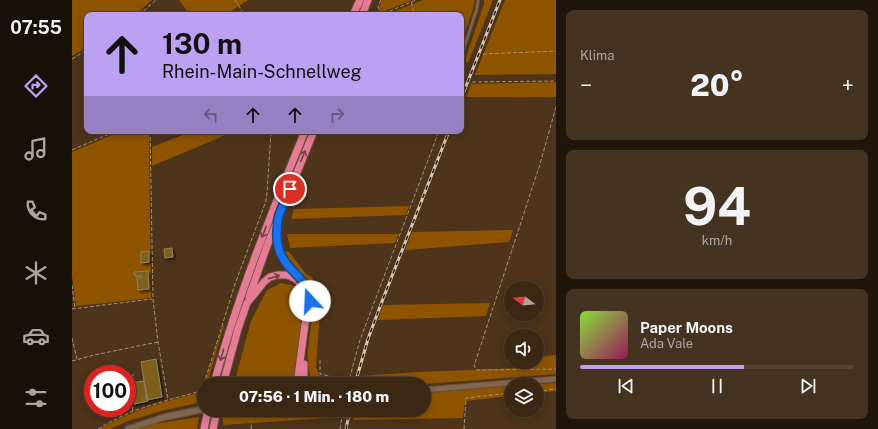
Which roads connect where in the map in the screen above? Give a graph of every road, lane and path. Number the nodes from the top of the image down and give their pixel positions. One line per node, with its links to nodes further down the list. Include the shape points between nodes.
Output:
1 (156, 0): 9 (path)
2 (235, 0): 10 (path)
3 (360, 0): 11 (highway)
4 (368, 0): 12 (highway)
5 (381, 0): 13 (path)
6 (416, 0): 8 (path)
7 (478, 0): 16 (lane)
8 (411, 2): 14 (path); 15 (path)
9 (142, 12)
10 (243, 12)
11 (354, 12)
12 (363, 12)
13 (379, 12)
14 (388, 12)
15 (413, 12)
16 (464, 48)
17 (556, 51): 19 (path)
18 (84, 52): 20 (path)
19 (483, 54)
20 (72, 59)
21 (472, 82): 22 (path)
22 (556, 82)
23 (556, 107): 42 (path, via 474,366 477,370)
24 (109, 134): 30 (path)
25 (150, 134): 33 (path)
26 (271, 134): 43 (path, via 266,201 235,284)
27 (304, 134): 44 (highway, one-way to 44, via 245,283)
28 (313, 134): 31 (highway, one-way to 28)
29 (438, 134): 49 (path, via 360,340)
30 (72, 150)
31 (278, 218): 34 (highway); 46 (highway, via 277,242 280,255 306,285 310,296)
32 (72, 285): 35 (path)
33 (153, 299): 35 (path); 38 (path)
34 (247, 303): 45 (highway); 47 (highway, one-way to 47, via 264,282 274,276 290,276 303,286 308,306)
35 (75, 308): 36 (path)
36 (72, 309)
37 (72, 338): 39 (path)
38 (158, 342): 39 (path); 56 (path)
39 (78, 359): 41 (path)
40 (320, 360): 48 (path, via 320,374)
41 (72, 361)
42 (556, 369)
43 (206, 377)
44 (216, 377)
45 (225, 377)
46 (302, 377)
47 (302, 377)
48 (334, 377)
49 (350, 377)
50 (556, 379): 51 (street)
51 (431, 389)
52 (556, 389): 53 (path)
53 (544, 390)
54 (197, 392): 56 (path)
55 (504, 394): 70 (path, via 466,398)
56 (168, 400): 57 (path)
57 (136, 410)
58 (197, 410): 65 (main road)
59 (120, 417): 64 (path)
60 (207, 417): 66 (highway)
61 (216, 417): 67 (highway)
62 (342, 417): 69 (path)
63 (252, 422): 68 (path)
64 (98, 429)
65 (128, 429)
66 (204, 429)
67 (213, 429)
68 (251, 429)
69 (340, 429)
70 (464, 429)

